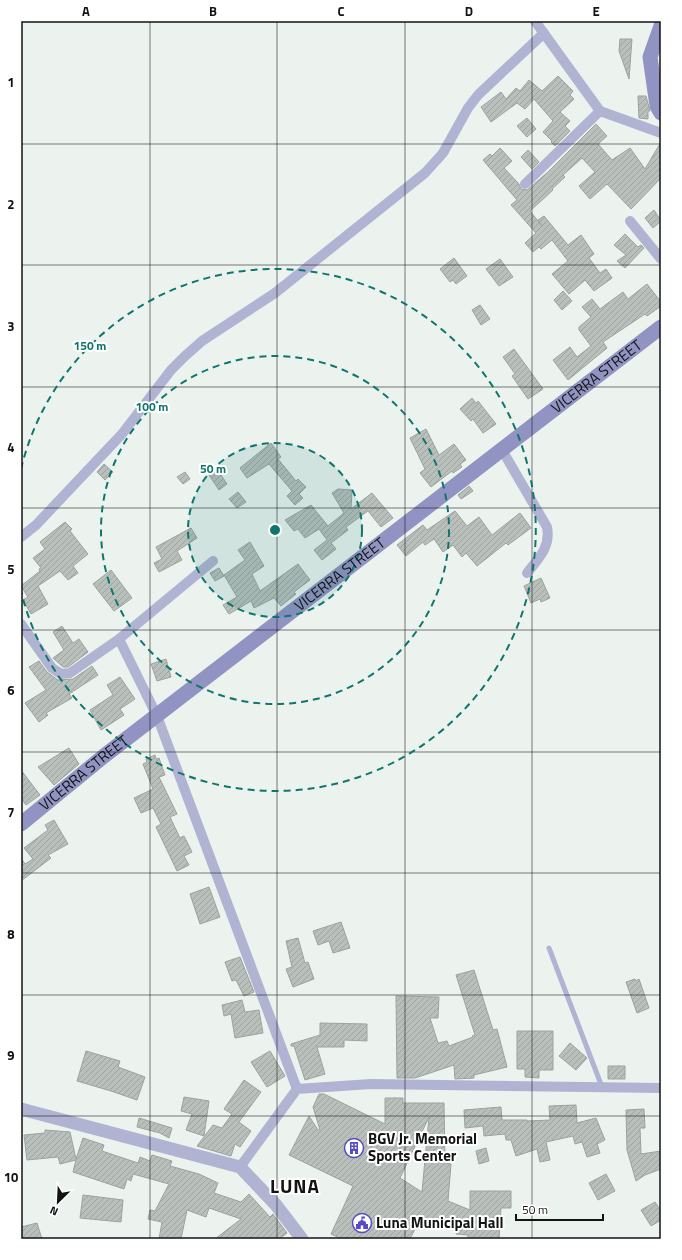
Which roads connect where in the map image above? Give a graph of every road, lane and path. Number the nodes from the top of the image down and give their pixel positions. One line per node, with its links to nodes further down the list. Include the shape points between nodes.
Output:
1 (535, 21): 3 (street)
2 (661, 26): 5 (main road, via 650,57 656,106)
3 (544, 33): 4 (street); 12 (street, via 478,95 468,108 444,153 425,173 275,293 202,341 184,357 122,434 36,525)
4 (600, 111): 6 (street); 7 (street)
5 (661, 113)
6 (661, 133)
7 (525, 184)
8 (630, 221): 9 (street)
9 (661, 259)
10 (661, 326): 11 (main road, VICERRA STREET)
11 (502, 450): 14 (street, via 549,534 544,551); 17 (main road, VICERRA STREET)
12 (21, 536)
13 (213, 561): 16 (street)
14 (526, 573)
15 (21, 624): 16 (street, via 52,668 61,674 70,673)
16 (119, 639): 17 (street)
17 (158, 716): 18 (main road, VICERRA STREET, via 104,756); 22 (street)
18 (21, 824)
19 (549, 948): 20 (lane)
20 (602, 1087): 21 (street); 22 (street, via 371,1084)
21 (661, 1088)
22 (296, 1089): 24 (street)
23 (21, 1109): 24 (street)
24 (240, 1167): 25 (street, via 276,1205)
25 (302, 1239)

